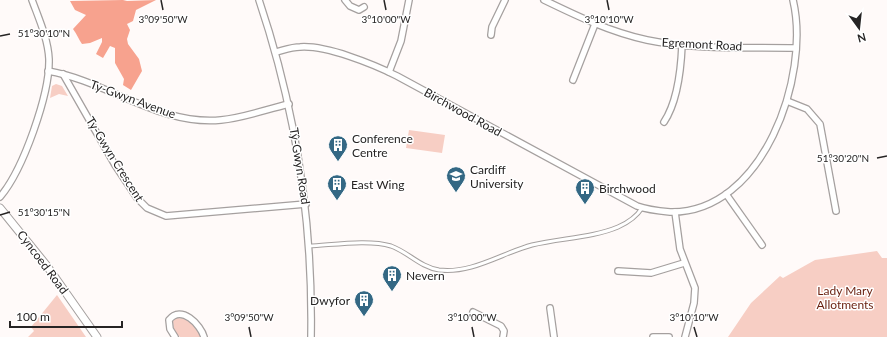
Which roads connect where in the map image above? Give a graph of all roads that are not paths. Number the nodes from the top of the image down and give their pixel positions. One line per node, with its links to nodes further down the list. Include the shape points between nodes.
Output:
1 (32, 0): 14 (street, via 46,43)
2 (259, 0): 13 (street, Tŷ-Gwyn Road)
3 (345, 0): 8 (street, via 354,9)
4 (409, 0): 15 (street, via 401,41)
5 (505, 0): 10 (street)
6 (544, 0): 9 (street, Egremont Road)
7 (793, 0): 12 (street)
8 (364, 7)
9 (595, 24): 11 (street, Egremont Road, via 646,40); 17 (street)
10 (491, 35)
11 (682, 45): 12 (street, Egremont Road); 20 (street, via 679,77 669,114)
12 (796, 48): 18 (street)
13 (276, 52): 15 (street, Birchwood Road, via 294,47 315,48); 19 (street, Tŷ-Gwyn Road)
14 (48, 71): 16 (street, Ty-Gwyn Avenue); 22 (street, via 32,132 15,172)
15 (389, 72): 25 (street, Birchwood Road)
16 (63, 74): 19 (street, Ty-Gwyn Avenue, via 150,108 197,120 235,118); 23 (street, Ty-Gwyn Crescent, via 126,182 142,203 153,212 166,216)
17 (573, 80)
18 (787, 102): 21 (street, via 776,130 758,160); 26 (street, via 807,109 820,124)
19 (289, 104): 23 (street, Tŷ-Gwyn Road)
20 (664, 122)
21 (726, 194): 27 (street, via 707,205); 28 (street)
22 (0, 197)
23 (306, 204): 29 (street, Tŷ-Gwyn Road)
24 (0, 208): 34 (street, Cyncoed Road, via 47,266)
25 (642, 208): 27 (street); 29 (lane, via 626,223 612,229 530,245 464,269 431,268 395,248 380,244)
26 (836, 211)
27 (675, 212): 30 (street)
28 (762, 245)
29 (309, 246): 37 (street, Tŷ-Gwyn Road)
30 (684, 263): 31 (street, via 651,273); 42 (street, via 695,288 694,303)
31 (618, 271)
32 (550, 308): 39 (street)
33 (473, 312): 38 (street, via 501,326 504,330)
34 (97, 337)
35 (175, 337): 36 (street, via 170,329 169,320 175,315 181,315 187,316 197,324)
36 (204, 337)
37 (311, 337)
38 (503, 337)
39 (554, 337)
40 (653, 337): 41 (street)
41 (669, 337)
42 (685, 337)

